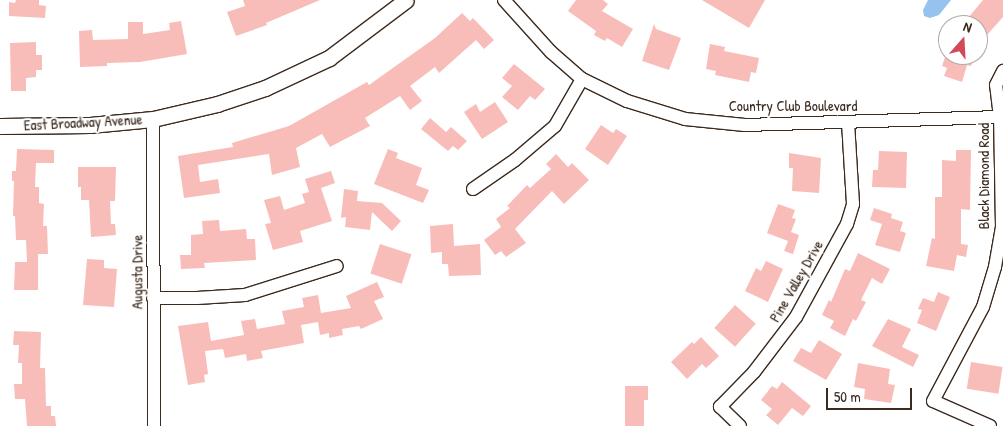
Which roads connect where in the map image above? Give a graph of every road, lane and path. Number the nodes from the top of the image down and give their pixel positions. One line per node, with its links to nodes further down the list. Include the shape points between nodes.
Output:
1 (504, 0): 4 (street, Country Club Boulevard, via 551,52)
2 (401, 2): 6 (street, East Broadway Avenue, via 328,58 273,84 216,104)
3 (1003, 71): 5 (street, Black Diamond Road, via 996,85)
4 (582, 80): 7 (street, Country Club Boulevard, via 627,100 685,119 745,125); 9 (street, via 555,126 515,160)
5 (1001, 117): 7 (street, Country Club Boulevard); 11 (street, Black Diamond Road)
6 (153, 119): 8 (street, East Broadway Avenue, via 90,125); 12 (street, Augusta Drive)
7 (848, 123): 14 (street, Pine Valley Drive, via 853,204 847,224 796,317 754,372 720,407)
8 (0, 126)
9 (473, 189)
10 (336, 266): 12 (street, via 245,295)
11 (999, 268): 15 (street, Black Diamond Road, via 983,307 934,401)
12 (153, 298): 13 (street, Augusta Drive)
13 (154, 426)
14 (740, 426)
15 (990, 426)

